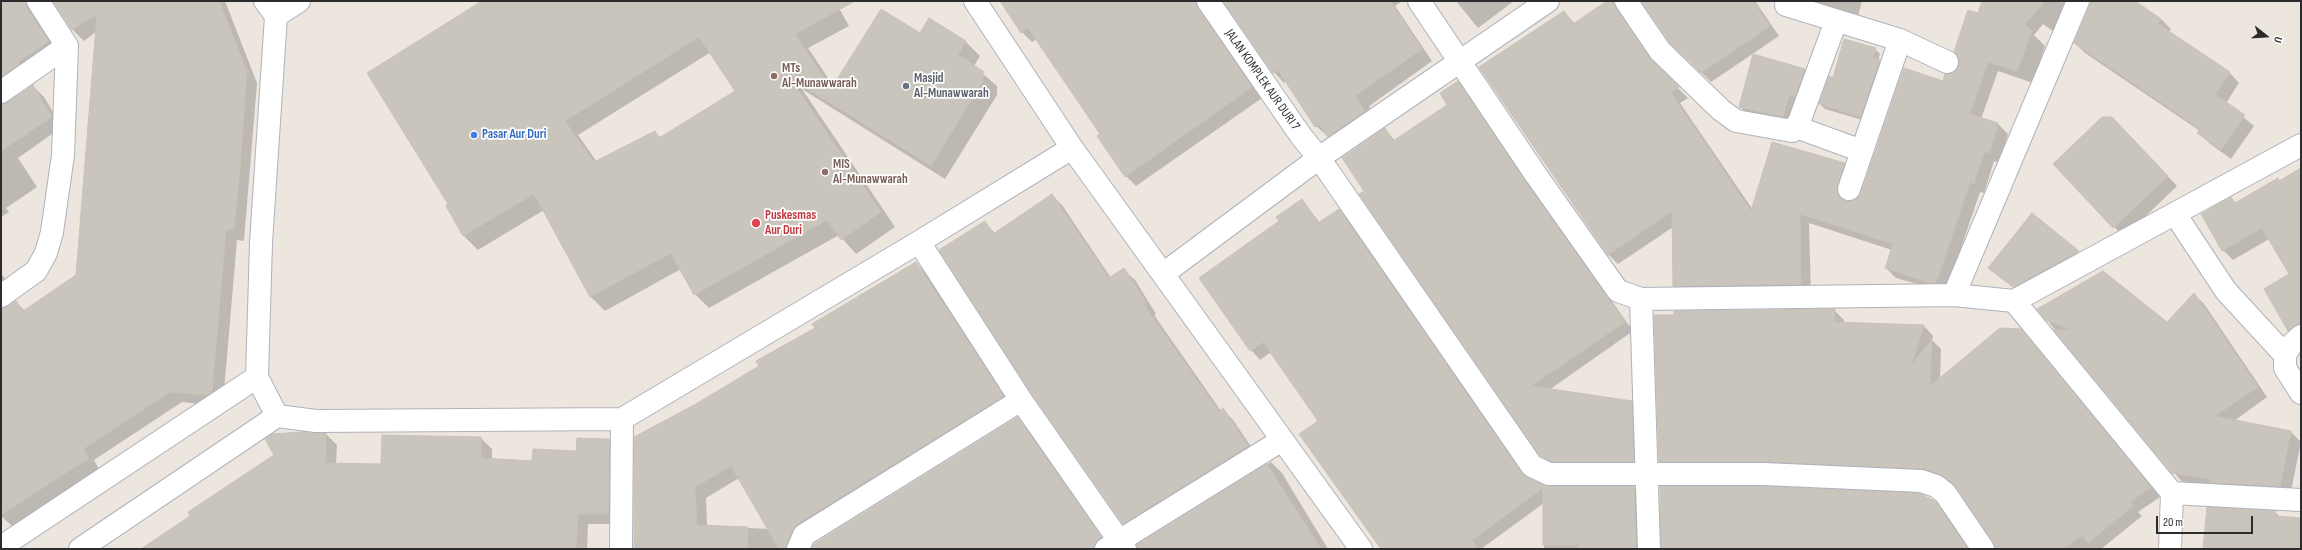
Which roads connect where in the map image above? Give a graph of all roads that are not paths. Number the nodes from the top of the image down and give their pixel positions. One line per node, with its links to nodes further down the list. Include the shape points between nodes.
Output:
1 (38, 1): 13 (street)
2 (299, 1): 10 (street)
3 (975, 1): 19 (street)
4 (1208, 1): 21 (street, JALAN KOMPLEK AUR DURI 7)
5 (1419, 1): 14 (street)
6 (1548, 1): 14 (street)
7 (1626, 1): 17 (street, via 1660,51 1720,110 1736,120 1792,131)
8 (2078, 1): 26 (street)
9 (1786, 5): 11 (street)
10 (270, 9): 32 (street)
11 (1836, 20): 12 (street); 17 (street)
12 (1900, 40): 15 (street); 20 (street)
13 (68, 46): 16 (street); 27 (street, via 63,155 52,232 46,254 36,271)
14 (1458, 60): 21 (street); 28 (street, via 1618,291)
15 (1947, 62)
16 (1, 92)
17 (1796, 128): 20 (street)
18 (2301, 145): 23 (street)
19 (1072, 148): 24 (street); 25 (street)
20 (1862, 151): 22 (street)
21 (1319, 158): 25 (street); 38 (street, JALAN KOMPLEK AUR DURI 7, via 1532,466 1549,474)
22 (1848, 189)
23 (2175, 214): 29 (street); 31 (street, via 2226,291)
24 (919, 242): 34 (street); 36 (street)
25 (1163, 274): 37 (street)
26 (1954, 295): 28 (street); 29 (street)
27 (1, 296)
28 (1641, 299): 38 (street)
29 (2014, 301): 39 (street)
30 (2301, 336): 31 (street, via 2291,344)
31 (2285, 355): 33 (street, via 2285,368)
32 (257, 377): 35 (street); 41 (street)
33 (2301, 393)
34 (1021, 400): 42 (street); 45 (street, via 804,534)
35 (277, 416): 36 (street, via 316,421); 43 (street)
36 (622, 419): 44 (street)
37 (1282, 440): 42 (street); 46 (street)
38 (1647, 473): 47 (street); 48 (street, JALAN KOMPLEK AUR DURI 7, via 1764,474 1921,481 1936,486 1945,493)
39 (2172, 493): 40 (street); 49 (street)
40 (2301, 500)
41 (3, 543)
42 (1117, 546)
43 (80, 549)
44 (621, 549)
45 (798, 549)
46 (1361, 549)
47 (1649, 549)
48 (1983, 549)
49 (2170, 549)

